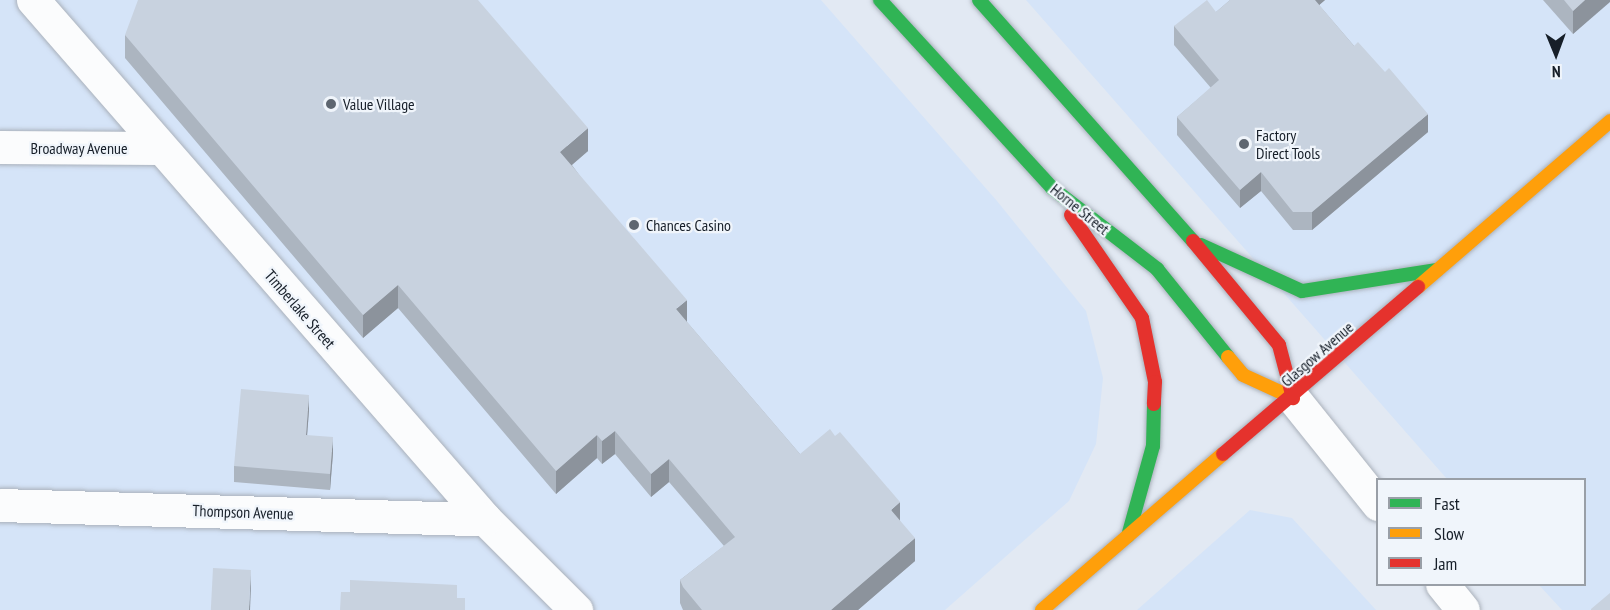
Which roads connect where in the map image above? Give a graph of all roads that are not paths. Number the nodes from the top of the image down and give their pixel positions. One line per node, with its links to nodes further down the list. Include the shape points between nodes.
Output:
1 (33, 0): 6 (street, Timberlake Street)
2 (880, 0): 7 (main road, Horne Street)
3 (979, 0): 8 (main road, Horne Street)
4 (1610, 121): 9 (main road, Glasgow Avenue)
5 (0, 147): 6 (street, Broadway Avenue)
6 (158, 148): 13 (street, Timberlake Street)
7 (1053, 188): 10 (main road, Horne Street, via 1157,269 1243,375); 14 (main road, via 1142,318 1155,382 1153,446)
8 (1194, 242): 9 (main road, via 1302,291); 10 (main road, Horne Street, via 1279,345)
9 (1436, 270): 10 (main road, Glasgow Avenue)
10 (1293, 398): 11 (street, Horne Street); 14 (main road, Glasgow Avenue)
11 (1376, 503)
12 (0, 505): 13 (street, Thompson Avenue)
13 (485, 519): 16 (street, Timberlake Street)
14 (1128, 536): 17 (main road, Glasgow Avenue)
15 (1443, 586): 18 (street)
16 (576, 610)
17 (1042, 610)
18 (1462, 610)

